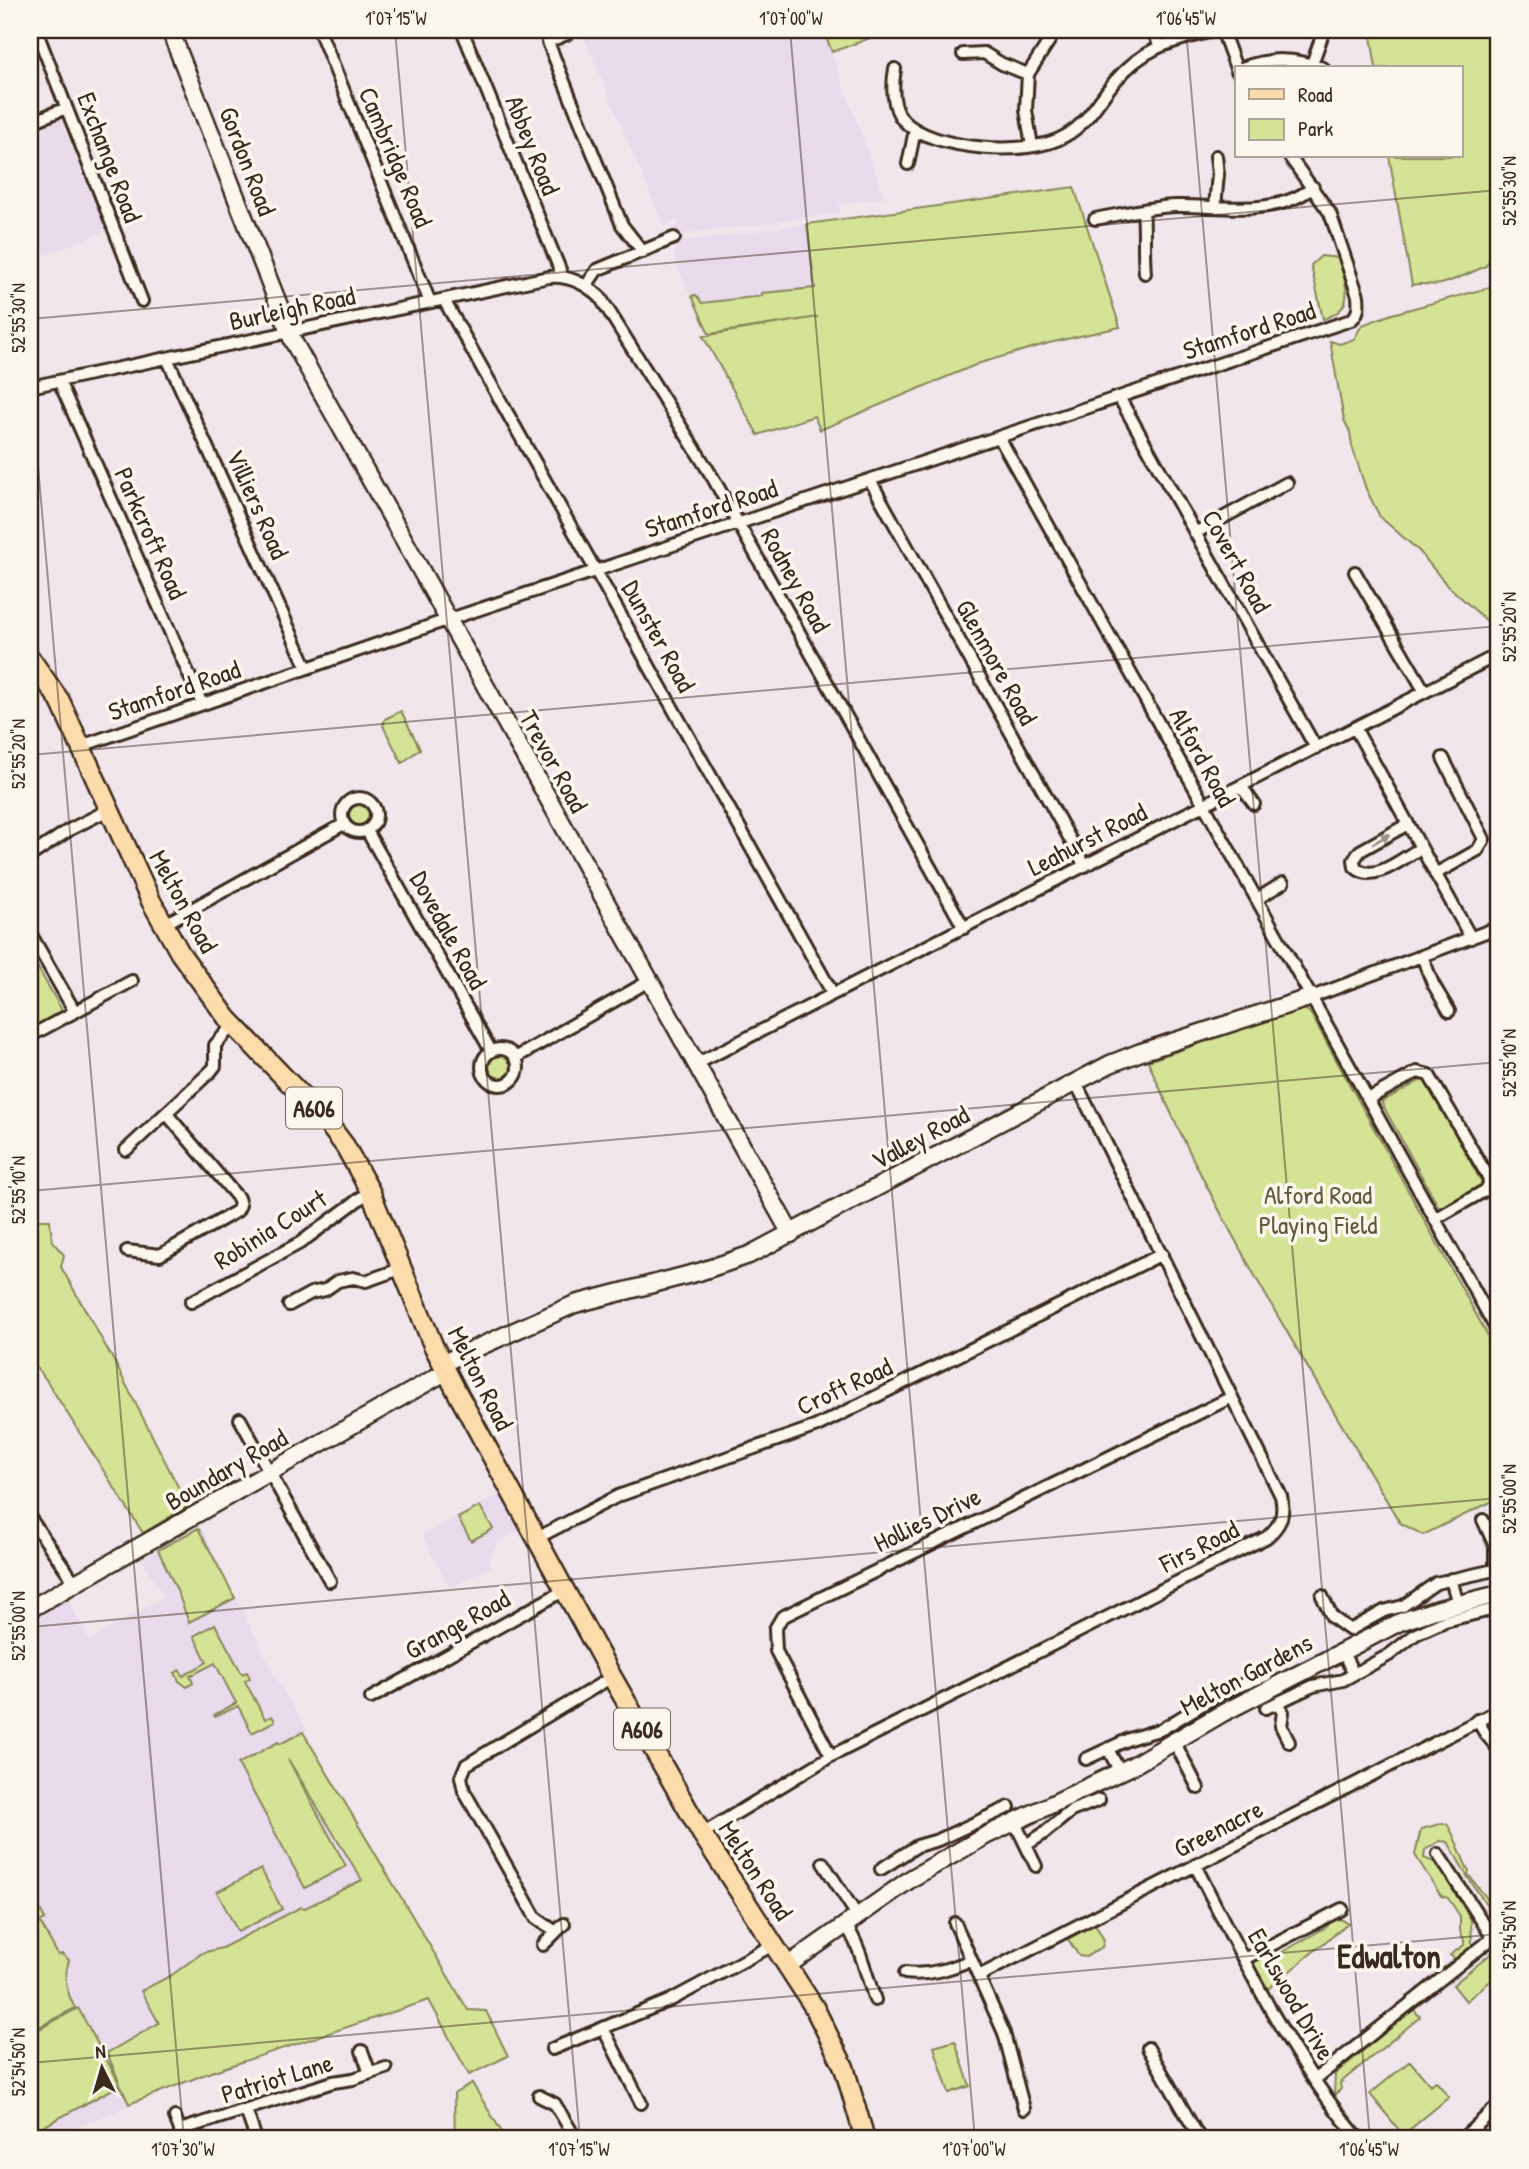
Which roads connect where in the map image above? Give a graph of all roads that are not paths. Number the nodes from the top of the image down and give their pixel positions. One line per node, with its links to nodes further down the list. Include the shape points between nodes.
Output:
1 (170, 30): 36 (street, Gordon Road)
2 (319, 30): 35 (street, Cambridge Road)
3 (462, 30): 31 (street, Abbey Road)
4 (1056, 30): 16 (street)
5 (1153, 30): 10 (street)
6 (1219, 30): 10 (street); 12 (street)
7 (567, 34): 29 (street, via 548,42 622,225)
8 (1322, 36): 14 (street)
9 (35, 37): 17 (street, Exchange Road)
10 (1159, 45): 20 (street, via 1137,59 1090,116 1065,136)
11 (963, 54): 16 (street, via 985,53)
12 (1235, 66)
13 (1248, 66): 14 (street, via 1283,59)
14 (1318, 66)
15 (895, 69): 19 (street, via 894,101 901,119)
16 (1028, 74): 20 (street, via 1026,110)
17 (66, 108): 18 (street); 34 (street, Exchange Road)
18 (30, 123)
19 (915, 130): 20 (street, via 968,146 1000,150); 23 (street)
20 (1032, 146)
21 (1216, 156): 25 (street)
22 (1291, 158): 24 (street)
23 (908, 164)
24 (1313, 187): 25 (street, via 1281,205); 41 (street, Stamford Road, via 1330,213 1345,251 1359,296 1355,316)
25 (1215, 207): 26 (street)
26 (1143, 210): 27 (street); 30 (street)
27 (1095, 219)
28 (674, 239): 29 (street)
29 (643, 252): 32 (street, via 597,270)
30 (1145, 273)
31 (563, 277): 32 (street, Rodney Road); 33 (street, Burleigh Road)
32 (586, 286): 45 (street, Rodney Road, via 600,297)
33 (444, 300): 35 (street, Burleigh Road); 47 (street, Dunster Road)
34 (142, 301)
35 (430, 302): 37 (street, Burleigh Road)
36 (280, 310): 37 (street, Trevor Road)
37 (289, 332): 38 (street, Burleigh Road); 49 (street, Trevor Road)
38 (167, 358): 39 (street, Burleigh Road); 52 (street, Villiers Road)
39 (59, 381): 40 (street, Burleigh Road); 54 (street, Parkcroft Road)
40 (30, 387)
41 (1119, 397): 42 (street, Stamford Road); 46 (street, Covert Road)
42 (999, 437): 43 (street, Stamford Road); 61 (street, Alford Road)
43 (870, 480): 45 (street, Stamford Road); 68 (street, Glenmore Road)
44 (1287, 483): 46 (street)
45 (738, 523): 47 (street, Stamford Road); 74 (street, Rodney Road)
46 (1195, 533): 57 (street, Covert Road)
47 (596, 570): 49 (street, Stamford Road); 82 (street, Dunster Road)
48 (1355, 572): 53 (street)
49 (446, 620): 52 (street, Stamford Road); 81 (street, Trevor Road)
50 (1499, 654): 53 (street, Leahurst Road)
51 (30, 657): 56 (main road, Melton Road / A606, via 60,701)
52 (307, 668): 54 (street, Stamford Road)
53 (1425, 692): 55 (street, Leahurst Road)
54 (202, 704): 56 (street, Stamford Road)
55 (1355, 728): 57 (street, Leahurst Road); 64 (street)
56 (82, 746): 62 (main road, Melton Road / A606)
57 (1316, 748): 59 (street, Leahurst Road)
58 (1443, 758): 69 (street, via 1484,839 1478,850)
59 (1241, 786): 60 (street); 61 (street, Leahurst Road)
60 (1254, 804)
61 (1204, 805): 68 (street, Leahurst Road); 71 (street, Alford Road)
62 (108, 810): 67 (street); 72 (main road, Melton Road / A606)
63 (344, 824): 65 (street, via 352,831); 65 (street, via 343,808 360,798 376,812 375,823); 72 (street)
64 (1408, 824): 66 (street); 66 (street, one-way to 64, via 1372,874 1355,867 1360,851)
65 (367, 831): 88 (street, Dovedale Road)
66 (1421, 848): 69 (street)
67 (30, 856)
68 (1085, 866): 74 (street, Leahurst Road)
69 (1435, 874): 76 (street)
70 (1283, 883): 71 (street)
71 (1256, 899): 83 (street, Alford Road)
72 (163, 925): 86 (main road, Melton Road / A606)
73 (1499, 927): 76 (street, Valley Road)
74 (964, 928): 82 (street, Leahurst Road)
75 (30, 933): 77 (street)
76 (1471, 938): 79 (street, Valley Road)
77 (41, 949): 78 (street); 85 (street)
78 (30, 955)
79 (1422, 956): 83 (street, Valley Road); 84 (street)
80 (132, 981): 85 (street)
81 (649, 981): 89 (street); 90 (street, Trevor Road)
82 (833, 994): 90 (street, Leahurst Road)
83 (1312, 997): 91 (street, Valley Road, via 1141,1052); 92 (street, Alford Road)
84 (1449, 1011)
85 (75, 1012): 87 (street)
86 (233, 1025): 93 (street, via 215,1045 215,1066); 96 (main road, Melton Road / A606, via 326,1121)
87 (30, 1036)
88 (491, 1051): 89 (street, via 507,1051); 89 (street, via 483,1060 482,1071 492,1084 503,1085 513,1079 518,1069)
89 (515, 1058)
90 (696, 1064): 98 (street, Trevor Road)
91 (1075, 1081): 98 (street, Valley Road); 100 (street, Firs Road)
92 (1368, 1099): 95 (street, via 1417,1072 1429,1075); 97 (street, Alford Road)
93 (166, 1114): 94 (street); 99 (street, via 240,1205 160,1255)
94 (127, 1150)
95 (1494, 1185): 97 (street)
96 (370, 1191): 101 (main road, Melton Road / A606); 102 (street, Robinia Court, via 300,1243)
97 (1435, 1219): 104 (street, Alford Road)
98 (791, 1234): 106 (street, Valley Road, via 699,1272 575,1304)
99 (128, 1251)
100 (1161, 1254): 107 (street, Firs Road); 112 (street, Croft Road, via 817,1426 618,1496)
101 (403, 1268): 103 (street, via 366,1281 338,1281); 106 (main road, Melton Road / A606)
102 (191, 1302)
103 (289, 1305)
104 (1496, 1319): 105 (street, Alford Road)
105 (1499, 1334)
106 (445, 1367): 109 (street, Boundary Road); 112 (main road, Melton Road / A606)
107 (1232, 1397): 134 (street, Firs Road, via 1281,1496 1282,1518 1267,1537); 134 (street, Hollies Drive, via 782,1617 775,1629 776,1651)
108 (240, 1419): 109 (street)
109 (269, 1473): 115 (street); 116 (street, Boundary Road)
110 (30, 1518): 116 (street)
111 (1483, 1520): 113 (street, Melton Gardens, via 1495,1546)
112 (537, 1538): 117 (main road, Melton Road / A606)
113 (1497, 1569): 114 (street, Melton Gardens)
114 (1451, 1579): 119 (street, Melton Gardens, via 1350,1630 1332,1617); 120 (street)
115 (330, 1581)
116 (75, 1583): 122 (street, Boundary Road)
117 (565, 1590): 126 (main road, Melton Road / A606); 127 (street, Grange Road)
118 (1499, 1594): 120 (street, Melton Gardens)
119 (1322, 1597)
120 (1458, 1604): 123 (street, Melton Gardens, via 1400,1622)
121 (1499, 1608): 124 (street, Melton Gardens, via 1445,1621 1416,1634)
122 (30, 1609)
123 (1342, 1651): 124 (street, Melton Gardens); 130 (street, Melton Gardens)
124 (1354, 1674): 131 (street, Melton Gardens, via 1271,1705 1283,1712 1281,1726)
125 (1268, 1675): 132 (street, Melton Gardens, via 1221,1693 1162,1729)
126 (612, 1677): 140 (main road, Melton Road / A606); 153 (street, via 466,1765 461,1777 464,1791 536,1918 560,1928)
127 (372, 1698)
128 (1499, 1710): 129 (street, Greenacre)
129 (1477, 1720): 133 (street); 145 (street, Greenacre)
130 (1174, 1741): 136 (street, Melton Gardens); 137 (street, Melton Gardens)
131 (1289, 1742)
132 (1108, 1749): 135 (street, Melton Gardens); 136 (street)
133 (1499, 1750)
134 (831, 1756): 140 (street, Firs Road)
135 (1086, 1759)
136 (1120, 1772): 139 (street, Melton Gardens)
137 (1198, 1788)
138 (1099, 1800): 141 (street, via 1071,1811)
139 (1012, 1814): 141 (street); 143 (street, Melton Gardens, via 917,1846); 148 (street, Melton Gardens)
140 (702, 1834): 154 (main road, Melton Road / A606)
141 (1026, 1845): 146 (street)
142 (1438, 1854): 152 (street)
143 (898, 1859): 147 (street, Melton Gardens); 148 (street)
144 (823, 1863): 150 (street)
145 (1195, 1865): 155 (street, Earlswood Drive); 158 (street, Greenacre)
146 (1036, 1866)
147 (881, 1869)
148 (912, 1878): 150 (street, Melton Gardens)
149 (1342, 1909): 155 (street)
150 (852, 1921): 157 (street, Melton Gardens); 160 (street)
151 (955, 1923): 156 (street)
152 (1496, 1935): 167 (street)
153 (543, 1945)
154 (773, 1945): 157 (main road, Melton Road / A606); 161 (street, via 671,2000)
155 (1244, 1959): 167 (street, Earlswood Drive)
156 (971, 1960): 158 (street); 159 (street)
157 (788, 1966): 177 (main road, Melton Road / A606, via 834,2044)
158 (979, 1976): 171 (street, via 1004,2034)
159 (912, 1978)
160 (875, 2000)
161 (603, 2028): 162 (street); 169 (street)
162 (552, 2049)
163 (1148, 2049): 178 (street)
164 (362, 2051): 166 (street)
165 (386, 2068): 166 (street, Patriot Lane)
166 (370, 2073): 172 (street, Patriot Lane)
167 (1314, 2080): 179 (street, Earlswood Drive)
168 (539, 2096): 176 (street, via 555,2104)
169 (641, 2103)
170 (1499, 2105): 180 (street)
171 (1024, 2109)
172 (246, 2110): 174 (street, Patriot Lane); 175 (street)
173 (175, 2117): 174 (street, Patriot Lane)
174 (180, 2135)
175 (257, 2139)
176 (576, 2139)
177 (866, 2139)
178 (1200, 2139)
179 (1359, 2139)
180 (1462, 2139)

